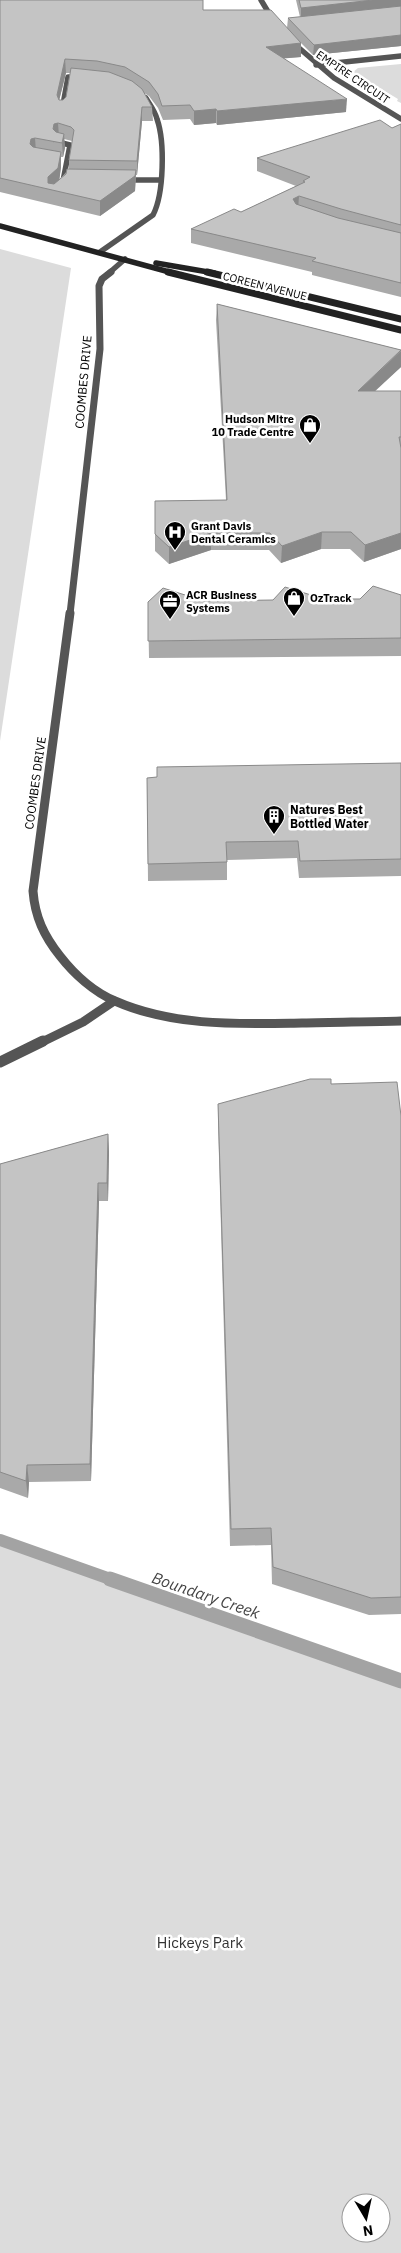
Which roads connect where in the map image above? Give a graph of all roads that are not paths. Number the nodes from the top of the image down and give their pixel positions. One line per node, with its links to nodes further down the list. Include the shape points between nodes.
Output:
1 (261, 0): 2 (street)
2 (277, 25)
3 (285, 35): 5 (street, EMPIRE CIRCUIT)
4 (401, 56): 5 (street)
5 (316, 65): 9 (street, EMPIRE CIRCUIT)
6 (88, 77): 8 (street, via 68,77)
7 (141, 93): 16 (street, via 159,124)
8 (62, 110)
9 (401, 119)
10 (58, 142): 12 (street, via 70,145)
11 (59, 162): 12 (street)
12 (67, 163): 13 (street)
13 (64, 179): 14 (street); 17 (street)
14 (74, 179)
15 (112, 180): 16 (street)
16 (160, 180): 19 (street, via 156,212)
17 (56, 192)
18 (0, 226): 19 (street, COREEN AVENUE)
19 (100, 252): 20 (street, COREEN AVENUE)
20 (125, 259): 21 (street, COREEN AVENUE, via 195,268); 22 (street, COREEN AVENUE); 23 (street, COOMBES DRIVE, via 102,279 99,286 99,358 72,600 33,891 40,929 52,947 81,977)
21 (401, 319)
22 (401, 330)
23 (114, 1000): 24 (street, COOMBES DRIVE, via 192,1021 235,1024); 25 (street, via 83,1022)
24 (401, 1021)
25 (0, 1062)

